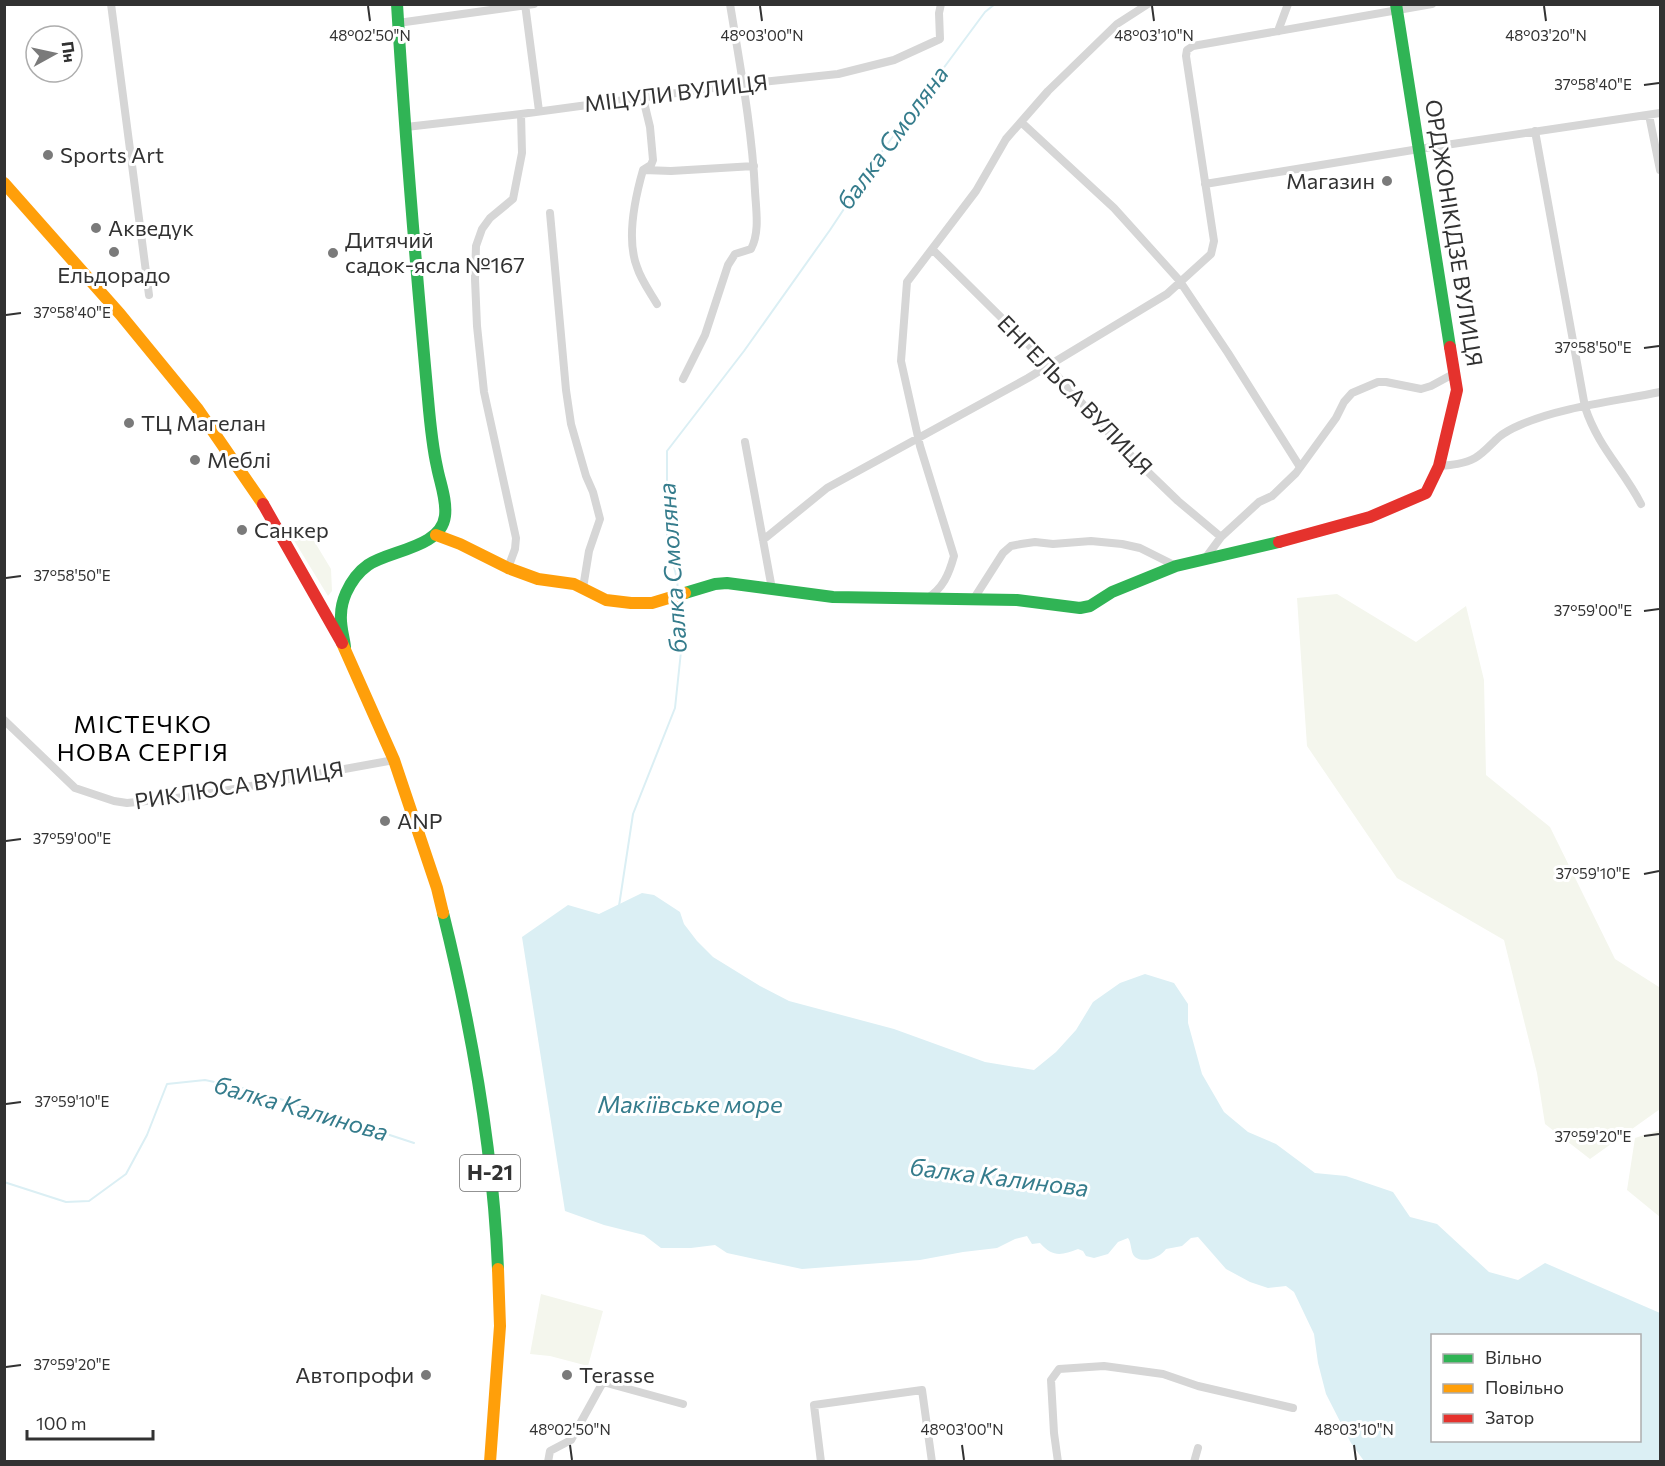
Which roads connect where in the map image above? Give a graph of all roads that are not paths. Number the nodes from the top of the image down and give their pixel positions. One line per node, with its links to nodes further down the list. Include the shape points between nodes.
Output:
1 (111, 4): 30 (street)
2 (396, 4): 10 (street)
3 (730, 4): 12 (street)
4 (941, 4): 12 (street, МІЦУЛИ ВУЛИЦЯ, via 940,39 894,60 838,74)
5 (1148, 4): 18 (street, via 1117,24)
6 (1288, 4): 11 (street)
7 (1432, 4): 9 (street)
8 (528, 5): 10 (street); 14 (street)
9 (1397, 7): 11 (street); 21 (street, ОРДЖОНІКІДЗЕ ВУЛИЦЯ)
10 (398, 23): 19 (street)
11 (1278, 31): 26 (street, via 1193,45 1187,50)
12 (743, 84): 13 (street, МІЦУЛИ ВУЛИЦЯ); 22 (street)
13 (643, 98): 14 (street, МІЦУЛИ ВУЛИЦЯ); 23 (street, via 653,160)
14 (539, 111): 16 (street, МІЦУЛИ ВУЛИЦЯ)
15 (1660, 113): 17 (street)
16 (521, 114): 19 (street, МІЦУЛИ ВУЛИЦЯ); 47 (street, via 522,153 513,199 482,228 476,246 475,279 484,392 516,538)
17 (1649, 114): 20 (street); 24 (street)
18 (1021, 122): 28 (street); 29 (street, via 1114,208)
19 (406, 127): 42 (street, via 430,429 445,507 444,525)
20 (1535, 131): 21 (street); 36 (street)
21 (1419, 149): 26 (street); 33 (street, ОРДЖОНІКІДЗЕ ВУЛИЦЯ)
22 (754, 166): 23 (street); 34 (street, via 754,243 751,249 735,254 728,265 705,335)
23 (644, 170): 31 (street, via 632,243 637,269)
24 (1660, 170)
25 (4, 183): 52 (street, Н-21, via 197,408 269,513)
26 (1205, 184): 29 (street, via 1214,241 1211,255)
27 (550, 213): 48 (street, via 571,424 600,519)
28 (932, 249): 32 (street, ЕНГЕЛЬСА ВУЛИЦЯ); 37 (street, via 907,282 901,361)
29 (1181, 282): 32 (street); 40 (street)
30 (149, 295)
31 (657, 304)
32 (1048, 366): 37 (street); 43 (street, ЕНГЕЛЬСА ВУЛИЦЯ, via 1121,446)
33 (1455, 373): 39 (street, ОРДЖОНІКІДЗЕ ВУЛИЦЯ, via 1457,390); 40 (street, via 1421,389 1378,382 1352,393)
34 (683, 380)
35 (1660, 392): 36 (street)
36 (1585, 407): 39 (street, via 1520,425 1501,435 1475,458); 41 (street, via 1591,426)
37 (918, 438): 44 (street, via 827,488); 50 (street, via 954,556 942,585)
38 (745, 442): 44 (street)
39 (1439, 466): 45 (street, ОРДЖОНІКІДЗЕ ВУЛИЦЯ, via 1426,493 1370,517)
40 (1300, 467): 43 (street, via 1272,496 1259,502)
41 (1641, 504)
42 (436, 535): 47 (street, ОРДЖОНІКІДЗЕ ВУЛИЦЯ); 52 (street, via 377,560 359,573 346,590 340,612)
43 (1221, 537): 45 (street)
44 (763, 540): 49 (street)
45 (1204, 560): 46 (street, ОРДЖОНІКІДЗЕ ВУЛИЦЯ)
46 (1176, 566): 51 (street, ОРДЖОНІКІДЗЕ ВУЛИЦЯ, via 1080,608 1017,600); 51 (street, via 1140,548 1122,544 1021,544 1003,553)
47 (508, 568): 48 (street, ОРДЖОНІКІДЗЕ ВУЛИЦЯ)
48 (583, 588): 49 (street, ОРДЖОНІКІДЗЕ ВУЛИЦЯ, via 606,600 631,603 652,603 715,584)
49 (772, 589): 50 (street, ОРДЖОНІКІДЗЕ ВУЛИЦЯ, via 833,597)
50 (924, 600): 51 (street, ОРДЖОНІКІДЗЕ ВУЛИЦЯ)
51 (972, 600)
52 (345, 648): 54 (street, Н-21)
53 (4, 720): 54 (street, РИКЛЮСА ВУЛИЦЯ, via 75,788 126,803 195,796)
54 (394, 760): 58 (street, Н-21, via 437,888 470,1029 481,1096 496,1238 500,1326)
55 (683, 1404): 59 (street, via 603,1382 571,1440 550,1451)
56 (1293, 1407): 62 (street, via 1198,1386 1163,1374 1104,1366 1059,1369 1052,1380)
57 (1198, 1448): 63 (street)
58 (490, 1461)
59 (548, 1461)
60 (821, 1461): 61 (street, via 814,1404 922,1390)
61 (932, 1461)
62 (1058, 1461)
63 (1194, 1461)

